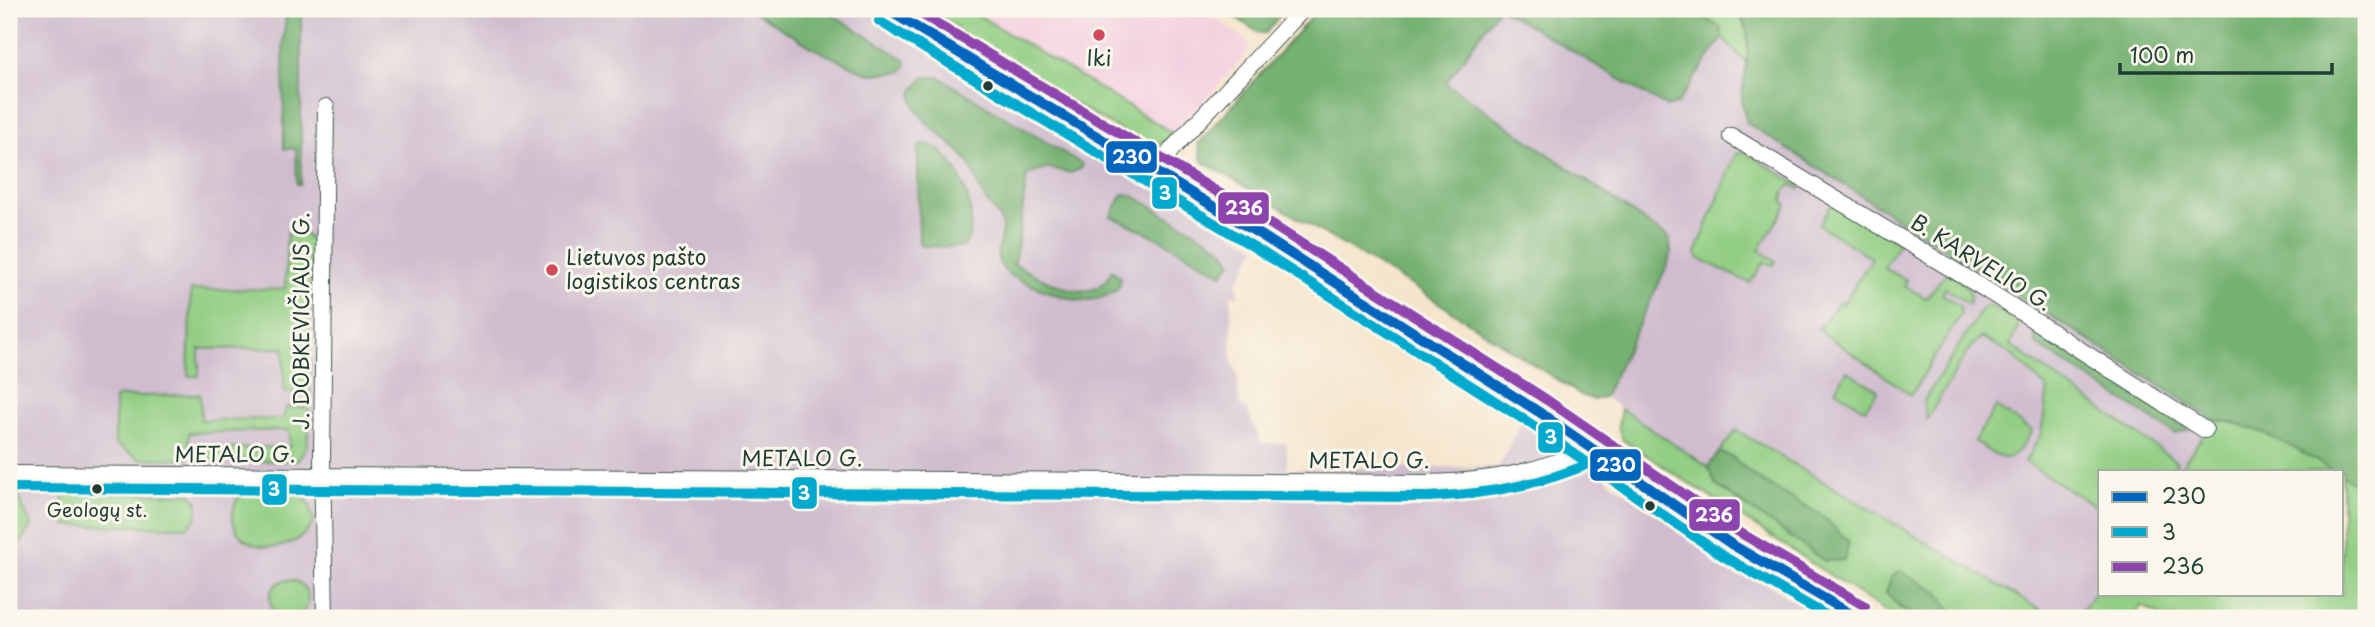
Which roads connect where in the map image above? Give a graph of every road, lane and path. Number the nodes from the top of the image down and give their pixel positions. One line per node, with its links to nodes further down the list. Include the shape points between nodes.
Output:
1 (887, 9): 5 (main road)
2 (1303, 9): 5 (street)
3 (326, 107): 9 (street, J. DOBKEVIČIAUS G.)
4 (1731, 136): 6 (street, B. KARVELIO G., via 1985,289)
5 (1156, 170): 7 (main road)
6 (2205, 430)
7 (1590, 448): 9 (street, METALO G., via 1557,464 1501,478 1429,483); 11 (main road, via 1731,544)
8 (9, 474): 9 (street, METALO G.)
9 (323, 475): 10 (street, J. DOBKEVIČIAUS G.)
10 (325, 618)
11 (1858, 618)

